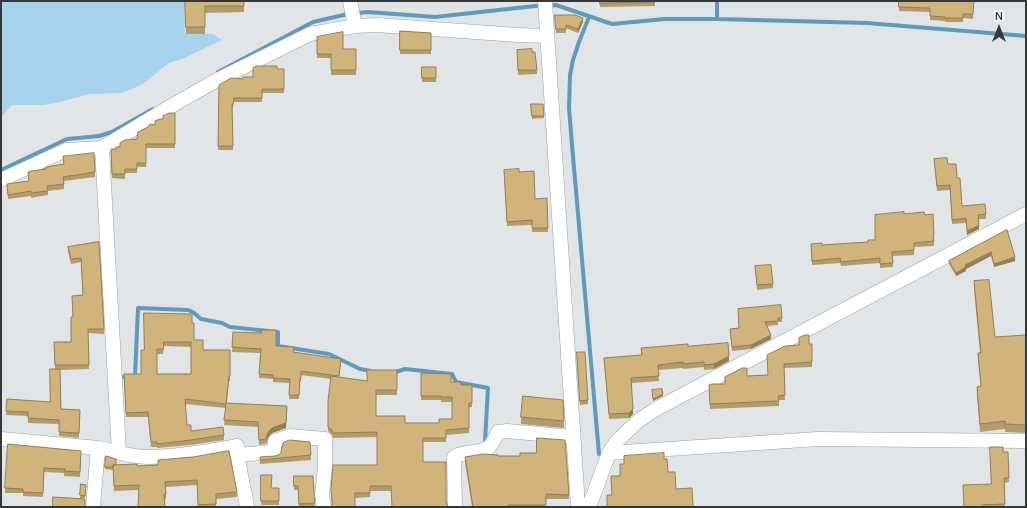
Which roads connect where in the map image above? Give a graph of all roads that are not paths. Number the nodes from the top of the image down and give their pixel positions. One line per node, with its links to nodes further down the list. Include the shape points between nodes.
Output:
1 (545, 7): 3 (street)
2 (352, 13): 3 (street, via 378,25); 4 (street, via 211,84)
3 (547, 36): 7 (street)
4 (102, 148): 5 (street, via 66,150); 11 (street)
5 (1, 180)
6 (1026, 214): 12 (street, via 656,408 638,421)
7 (573, 437): 17 (street, via 498,432 489,447 482,451 454,457); 18 (street)
8 (1, 439): 10 (street)
9 (1026, 441): 12 (street, via 818,439)
10 (98, 448): 11 (street); 14 (street)
11 (119, 452): 13 (street, via 146,457 237,446)
12 (608, 452): 19 (street)
13 (237, 455): 15 (street); 16 (street, via 274,452 275,441 289,436 325,440 322,495)
14 (93, 507)
15 (246, 507)
16 (324, 507)
17 (455, 507)
18 (578, 507)
19 (589, 507)

